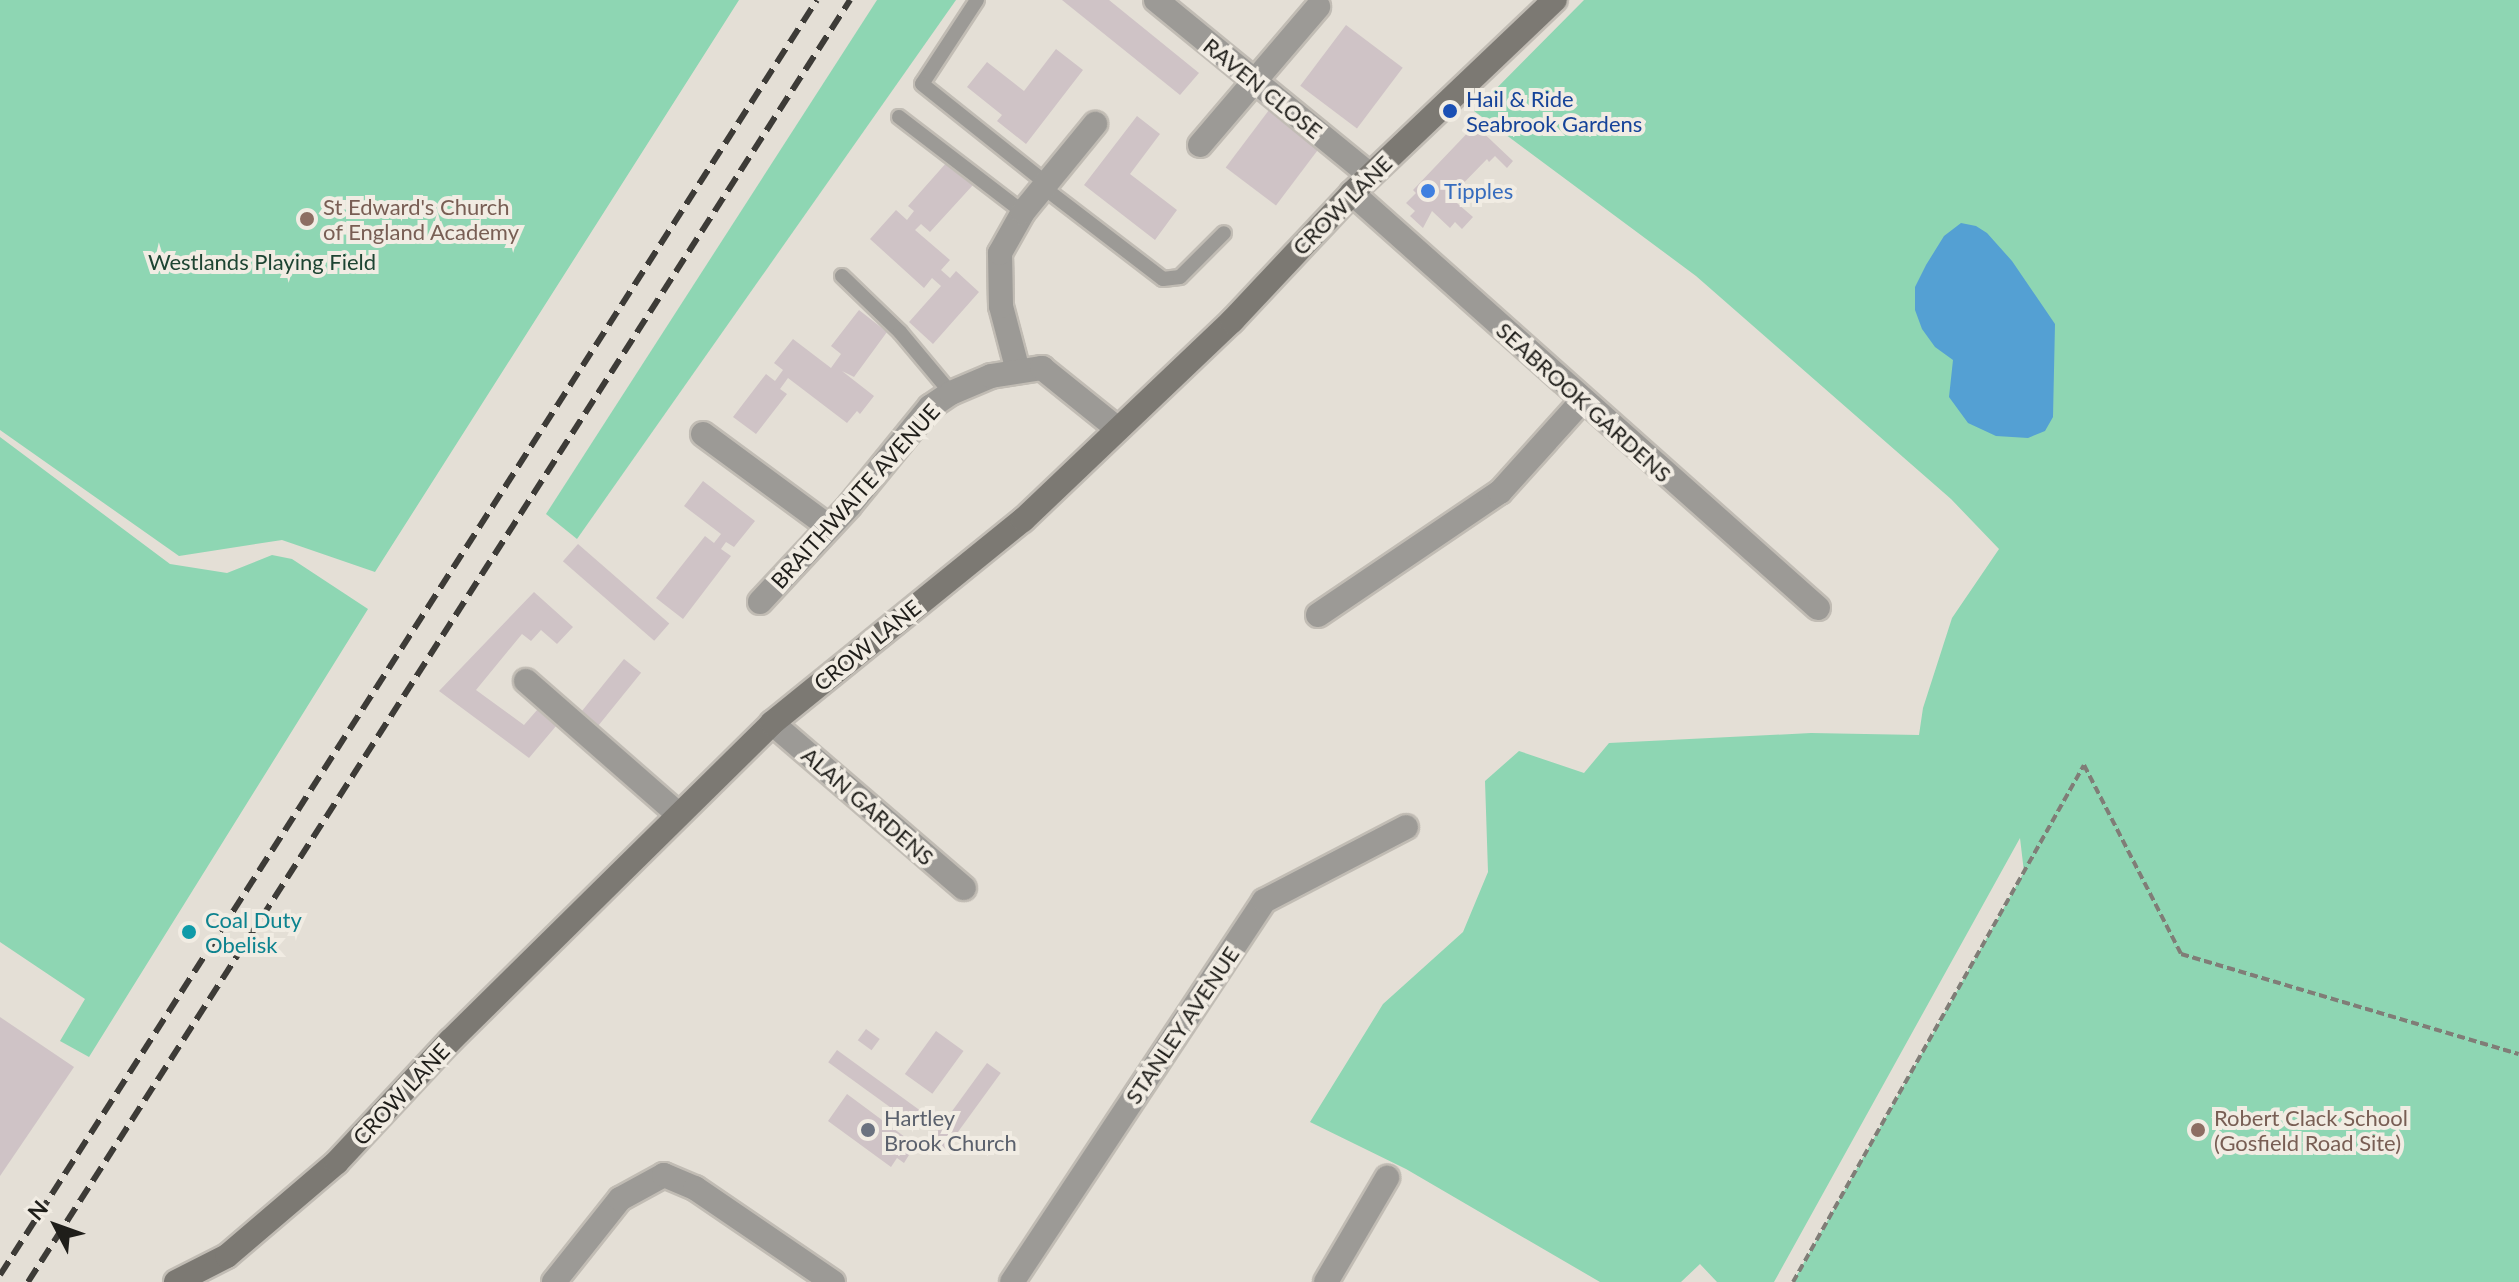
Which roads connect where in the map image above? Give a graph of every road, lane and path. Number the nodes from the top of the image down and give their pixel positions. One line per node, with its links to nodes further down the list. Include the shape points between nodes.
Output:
1 (977, 0): 10 (lane, via 922,84)
2 (1156, 0): 5 (street, RAVEN CLOSE)
3 (1555, 0): 9 (street, CROW LANE)
4 (1318, 7): 5 (street)
5 (1252, 80): 8 (street); 9 (street, RAVEN CLOSE)
6 (899, 117): 12 (lane)
7 (1095, 124): 10 (street)
8 (1200, 145)
9 (1370, 175): 11 (street, CROW LANE)
10 (1045, 185): 12 (street); 13 (lane, via 1163,279 1180,277)
11 (1352, 193): 17 (street, SEABROOK GARDENS); 18 (street, CROW LANE, via 1232,321)
12 (1023, 212): 15 (street, via 1000,253 1001,306)
13 (1224, 233)
14 (842, 276): 16 (lane, via 900,332)
15 (1018, 371): 16 (street, BRAITHWAITE AVENUE); 18 (street, BRAITHWAITE AVENUE, via 1042,368)
16 (951, 393): 20 (street, BRAITHWAITE AVENUE, via 930,407)
17 (1582, 401): 22 (street, SEABROOK GARDENS); 23 (street, via 1500,492)
18 (1118, 429): 25 (street, CROW LANE, via 1023,520)
19 (703, 434): 20 (street)
20 (829, 527): 21 (street, BRAITHWAITE AVENUE)
21 (760, 602)
22 (1818, 608)
23 (1318, 615)
24 (526, 681): 26 (street)
25 (772, 723): 26 (street, CROW LANE); 28 (street, ALAN GARDENS)
26 (679, 815): 31 (street, CROW LANE, via 450,1041 337,1162 227,1256)
27 (1406, 827): 34 (street, STANLEY AVENUE, via 1264,901)
28 (964, 888)
29 (2519, 1054): 36 (path, via 2181,954 2084,765)
30 (1387, 1178): 35 (street)
31 (176, 1282)
32 (554, 1282): 33 (street, via 620,1199 664,1175 695,1188)
33 (833, 1282)
34 (1012, 1282)
35 (1326, 1282)
36 (1793, 1282)

